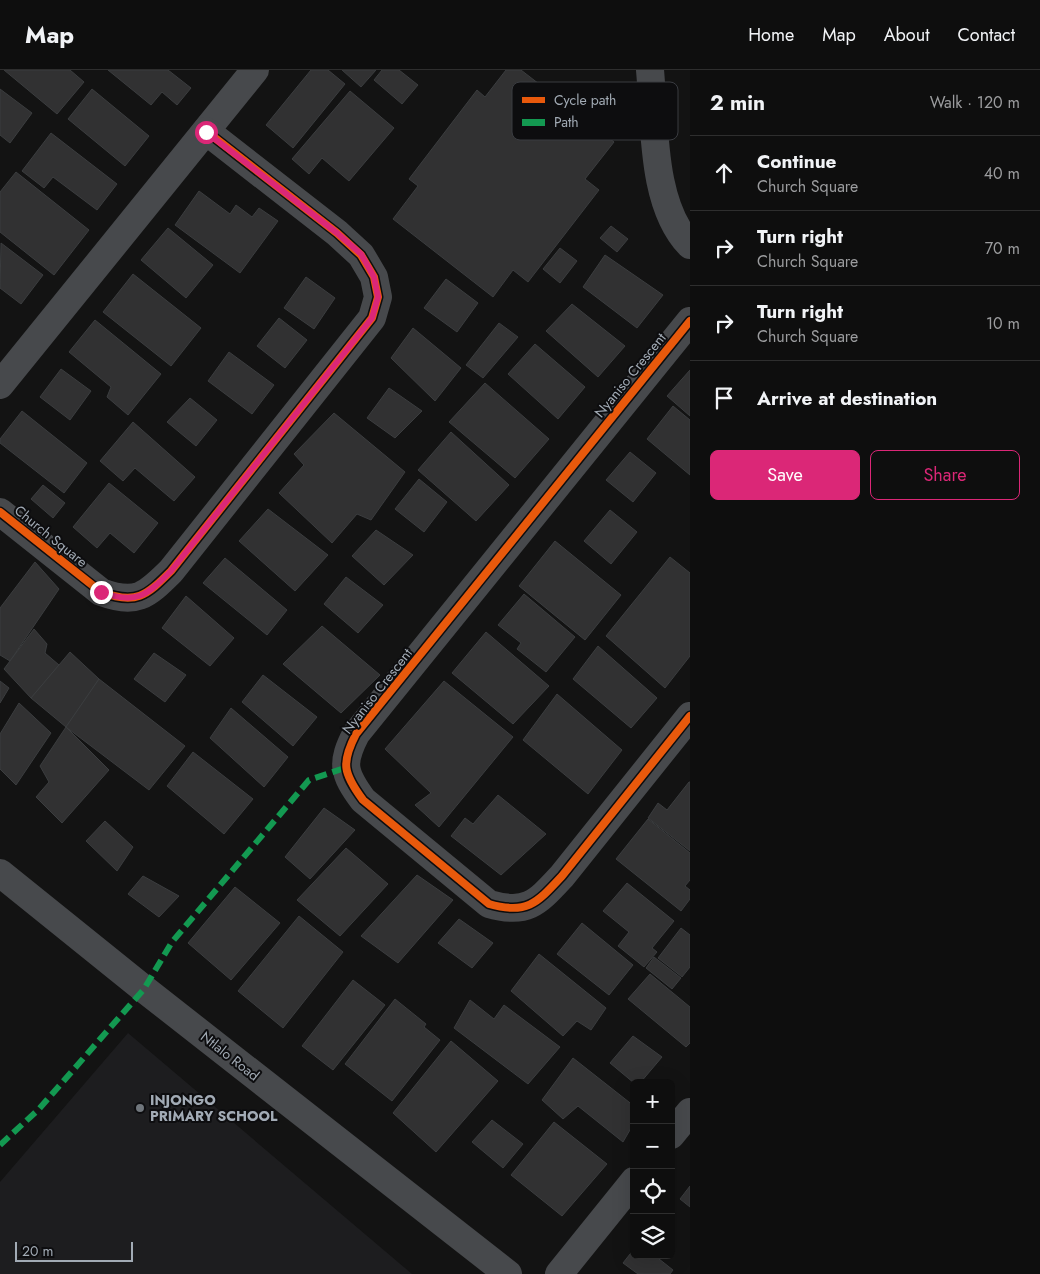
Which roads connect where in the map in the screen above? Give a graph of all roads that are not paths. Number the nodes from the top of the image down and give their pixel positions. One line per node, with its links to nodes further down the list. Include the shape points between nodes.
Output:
1 (254, 70): 2 (street)
2 (206, 132): 6 (street); 7 (street, Church Square, via 361,254 374,277 378,297 372,318 171,571 154,588 136,598 119,599 101,592)
3 (656, 140): 4 (street, via 661,193 671,219)
4 (690, 245)
5 (690, 322): 8 (street, Nyaniso Crescent, via 356,734 347,752 345,768 363,800 490,904 508,909 525,908 544,896 562,876)
6 (0, 385)
7 (0, 512)
8 (690, 716)
9 (0, 873): 13 (street, Ntlalo Road)
10 (690, 1112): 11 (street)
11 (675, 1130)
12 (630, 1186): 14 (street)
13 (508, 1274)
14 (559, 1274)

